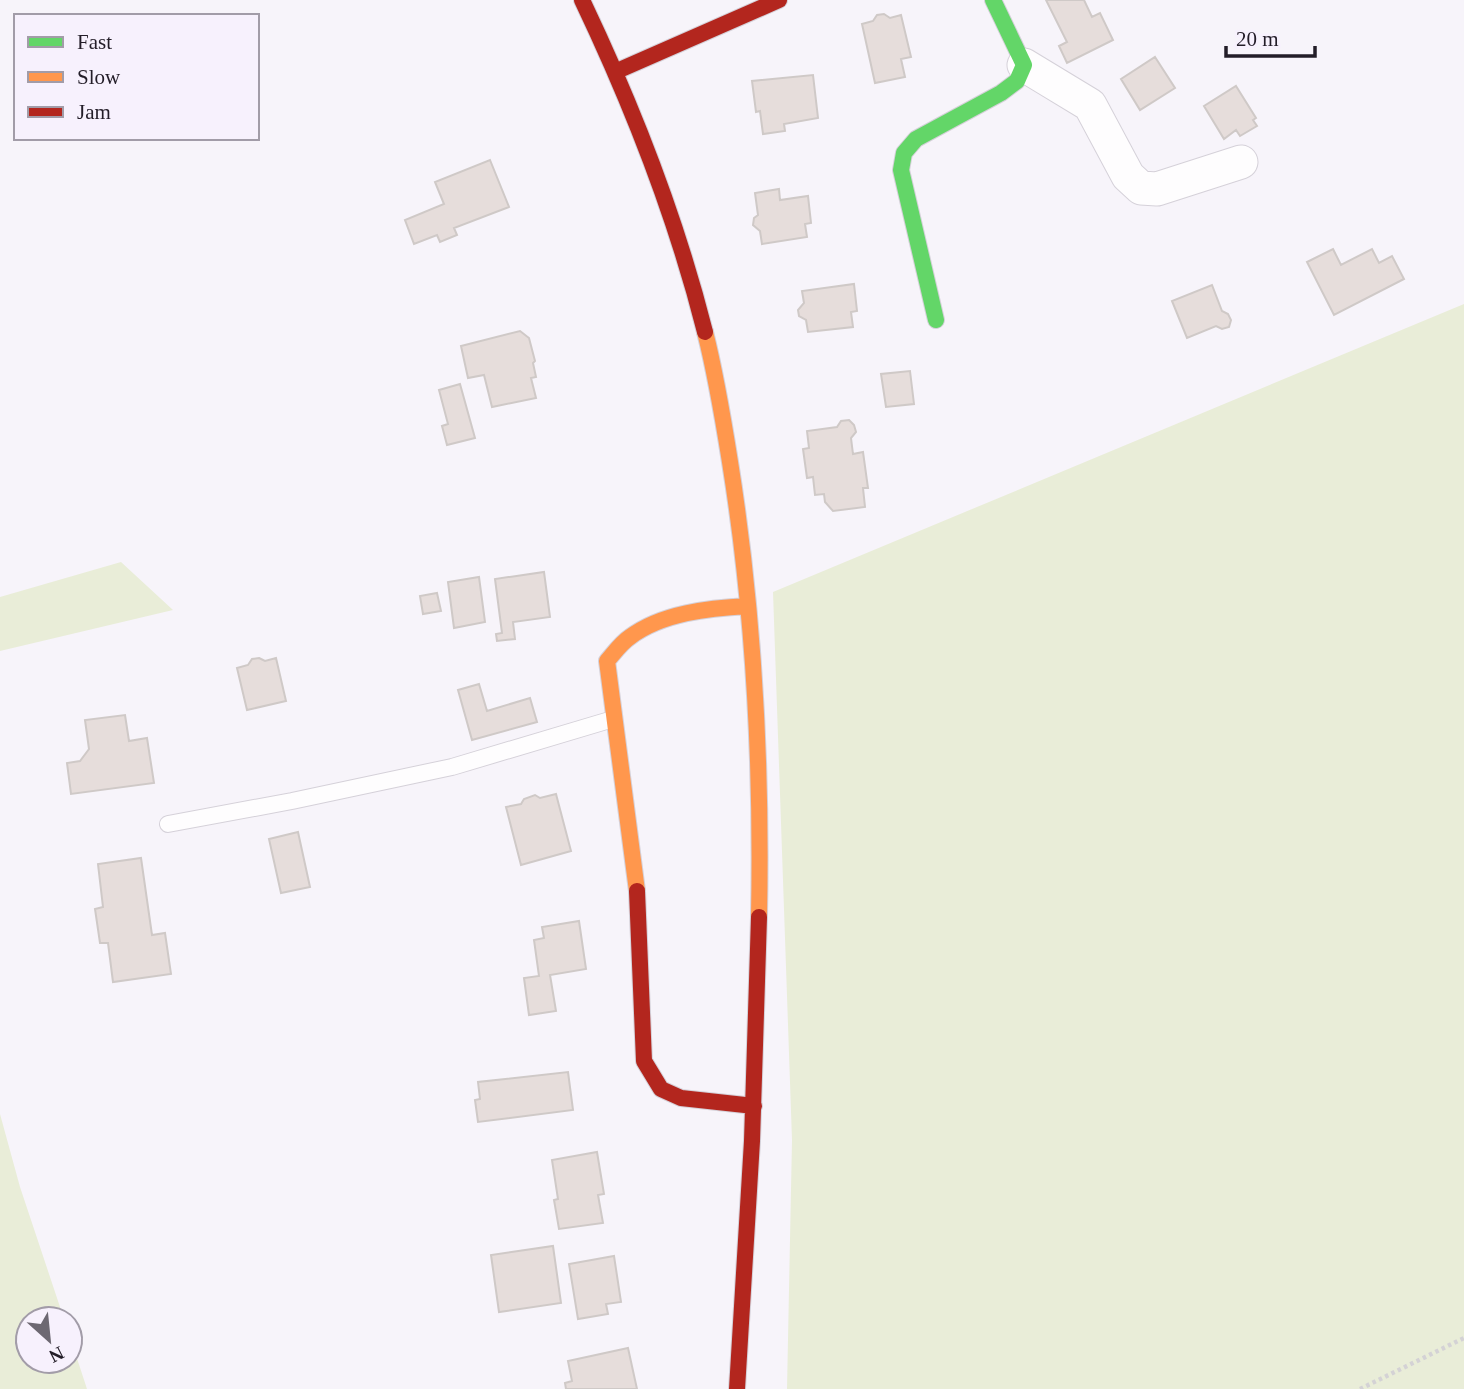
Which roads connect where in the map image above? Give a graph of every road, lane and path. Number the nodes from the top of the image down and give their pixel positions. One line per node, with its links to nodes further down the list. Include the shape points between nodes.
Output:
1 (582, 0): 5 (street)
2 (779, 0): 5 (street)
3 (993, 0): 4 (street)
4 (1024, 65): 6 (street, via 1090,105 1128,176 1141,188 1157,189); 7 (street, via 1017,81 1001,93 916,139 904,153 901,170)
5 (617, 71): 8 (street, via 658,176 705,332 737,505)
6 (1241, 162)
7 (936, 320)
8 (748, 606): 9 (street, via 666,620 631,637 607,661); 11 (street, via 760,891)
9 (613, 719): 10 (lane, via 452,767); 11 (street, via 636,877 645,1061 661,1089 681,1098)
10 (168, 824)
11 (754, 1106): 13 (street)
12 (1464, 1338): 14 (path)
13 (737, 1389)
14 (1360, 1389)

